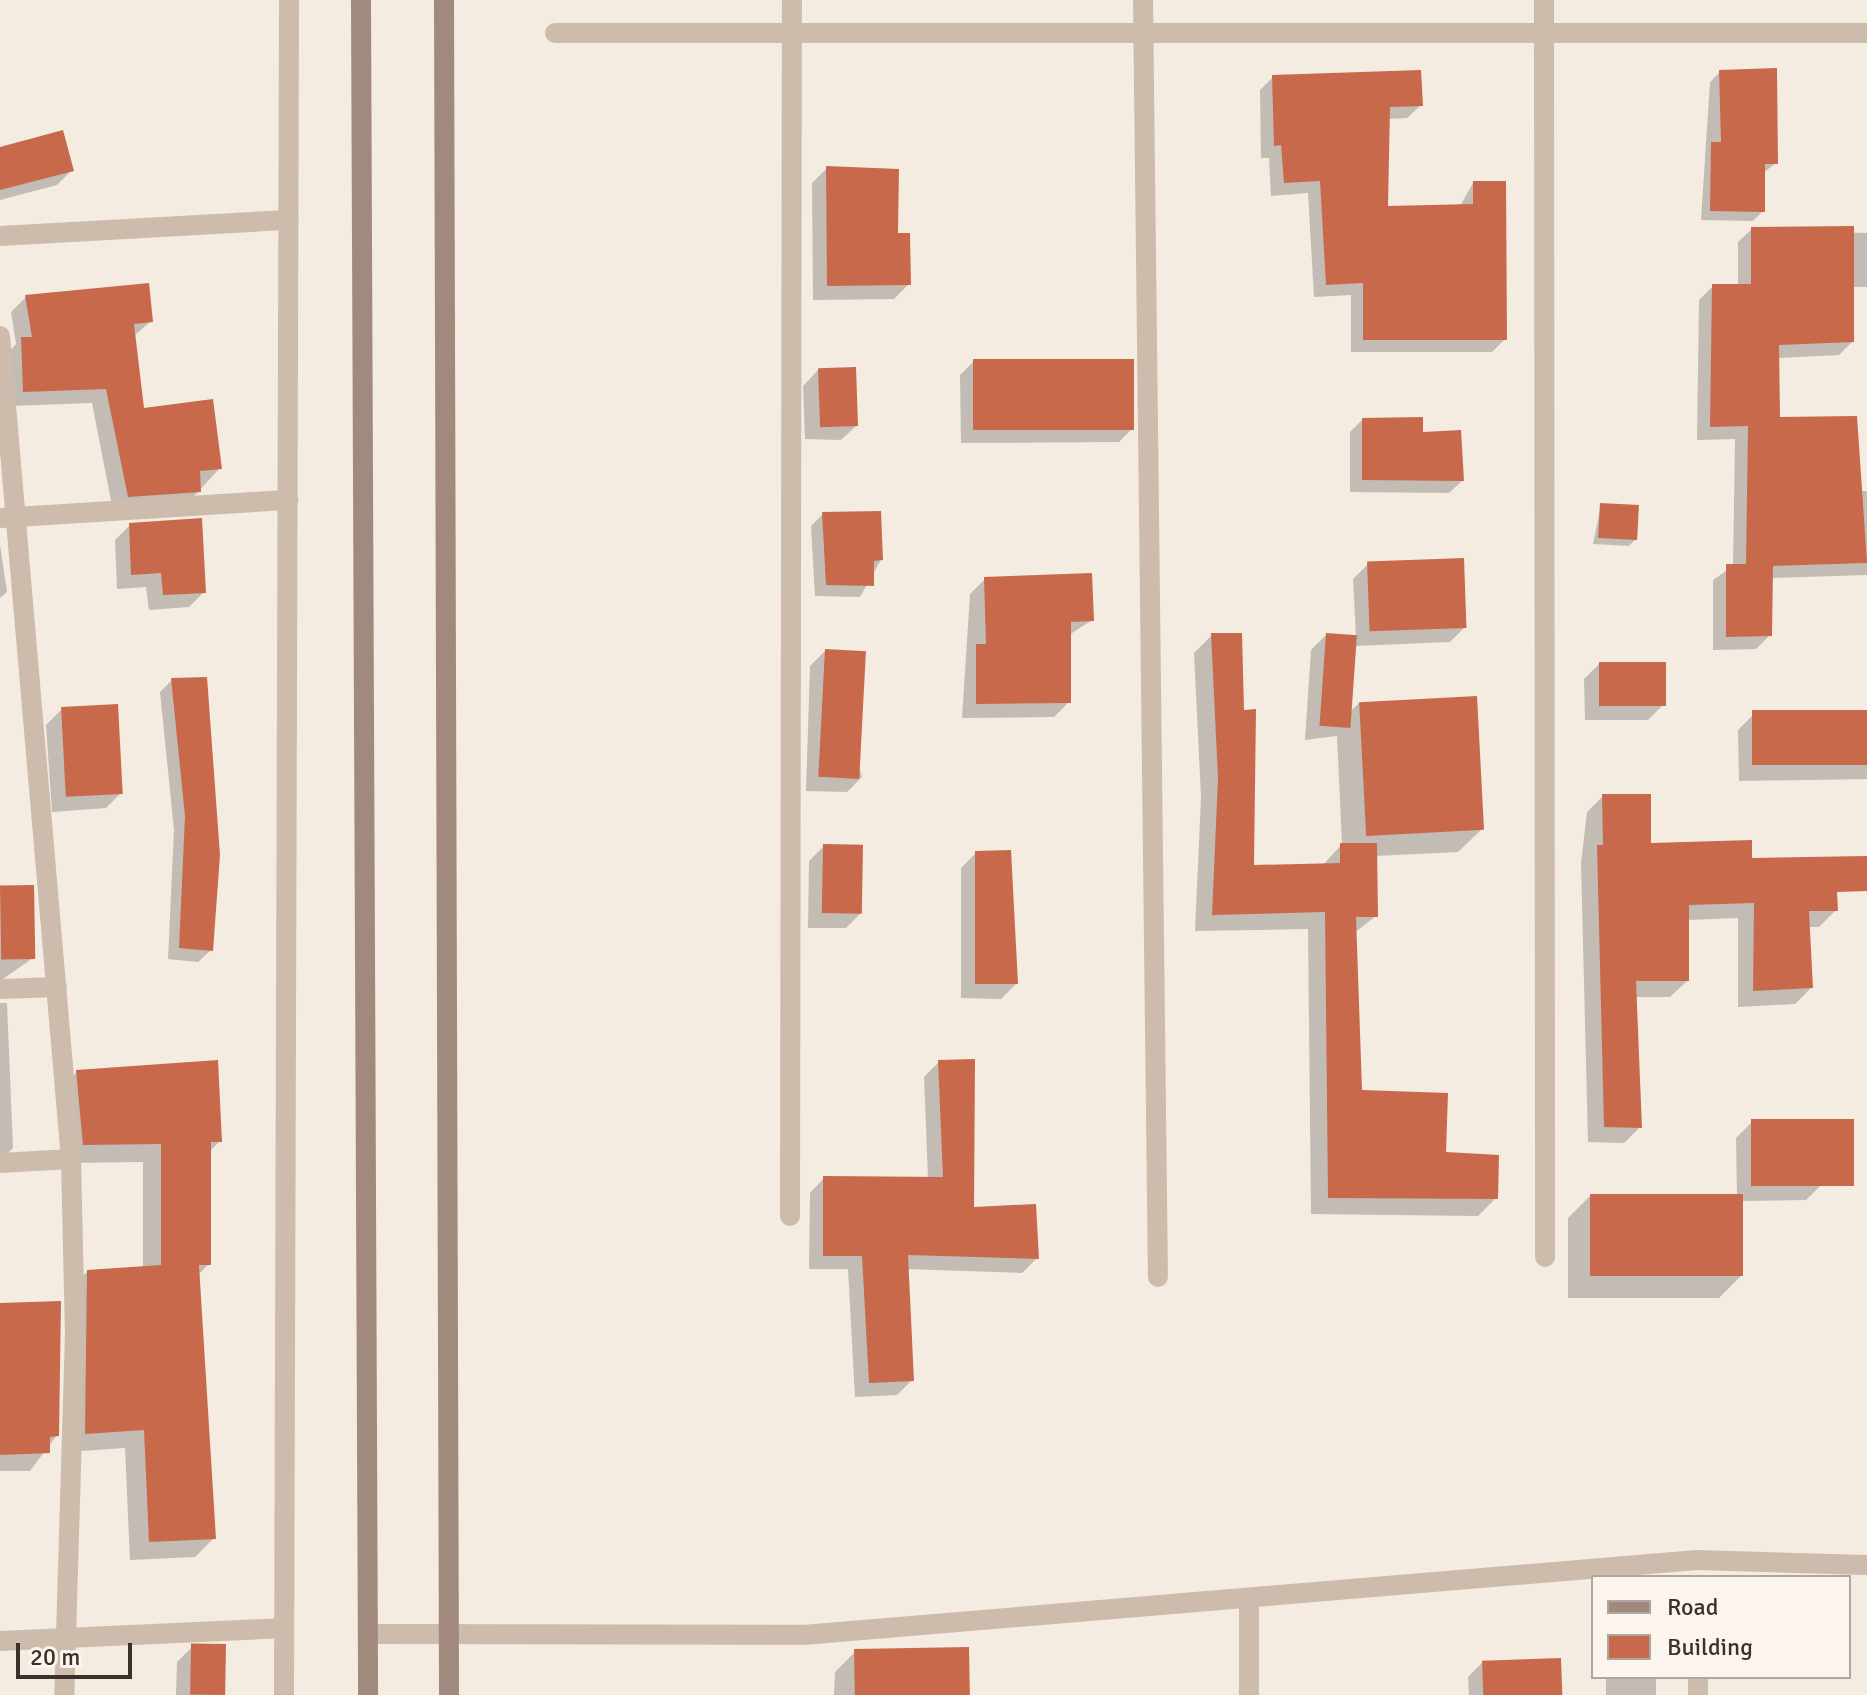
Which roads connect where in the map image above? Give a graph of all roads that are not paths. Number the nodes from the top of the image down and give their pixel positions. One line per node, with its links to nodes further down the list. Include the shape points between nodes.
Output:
1 (289, 0): 12 (street)
2 (361, 0): 31 (main road)
3 (444, 0): 30 (main road)
4 (792, 0): 8 (street)
5 (1143, 0): 9 (street)
6 (1544, 0): 10 (street)
7 (555, 33): 8 (street)
8 (793, 33): 9 (street); 21 (street)
9 (1143, 33): 10 (street); 23 (street)
10 (1544, 33): 11 (street); 22 (street)
11 (1867, 33)
12 (289, 220): 13 (street); 15 (street)
13 (0, 236)
14 (0, 336): 16 (street)
15 (288, 500): 16 (street); 29 (street)
16 (9, 518): 17 (street)
17 (57, 987): 18 (street); 19 (street)
18 (0, 989)
19 (71, 1159): 20 (street); 32 (street)
20 (0, 1163)
21 (790, 1216)
22 (1545, 1257)
23 (1158, 1277)
24 (1867, 1565): 25 (street)
25 (1697, 1568): 26 (street)
26 (1602, 1575)
27 (1591, 1576): 28 (street)
28 (1249, 1601): 30 (street, via 803,1635); 38 (street)
29 (284, 1628): 32 (street); 35 (street)
30 (449, 1633): 31 (street); 37 (main road)
31 (369, 1634): 36 (main road)
32 (67, 1638): 33 (street); 34 (street)
33 (0, 1641)
34 (64, 1695)
35 (284, 1695)
36 (368, 1695)
37 (449, 1695)
38 (1249, 1695)

